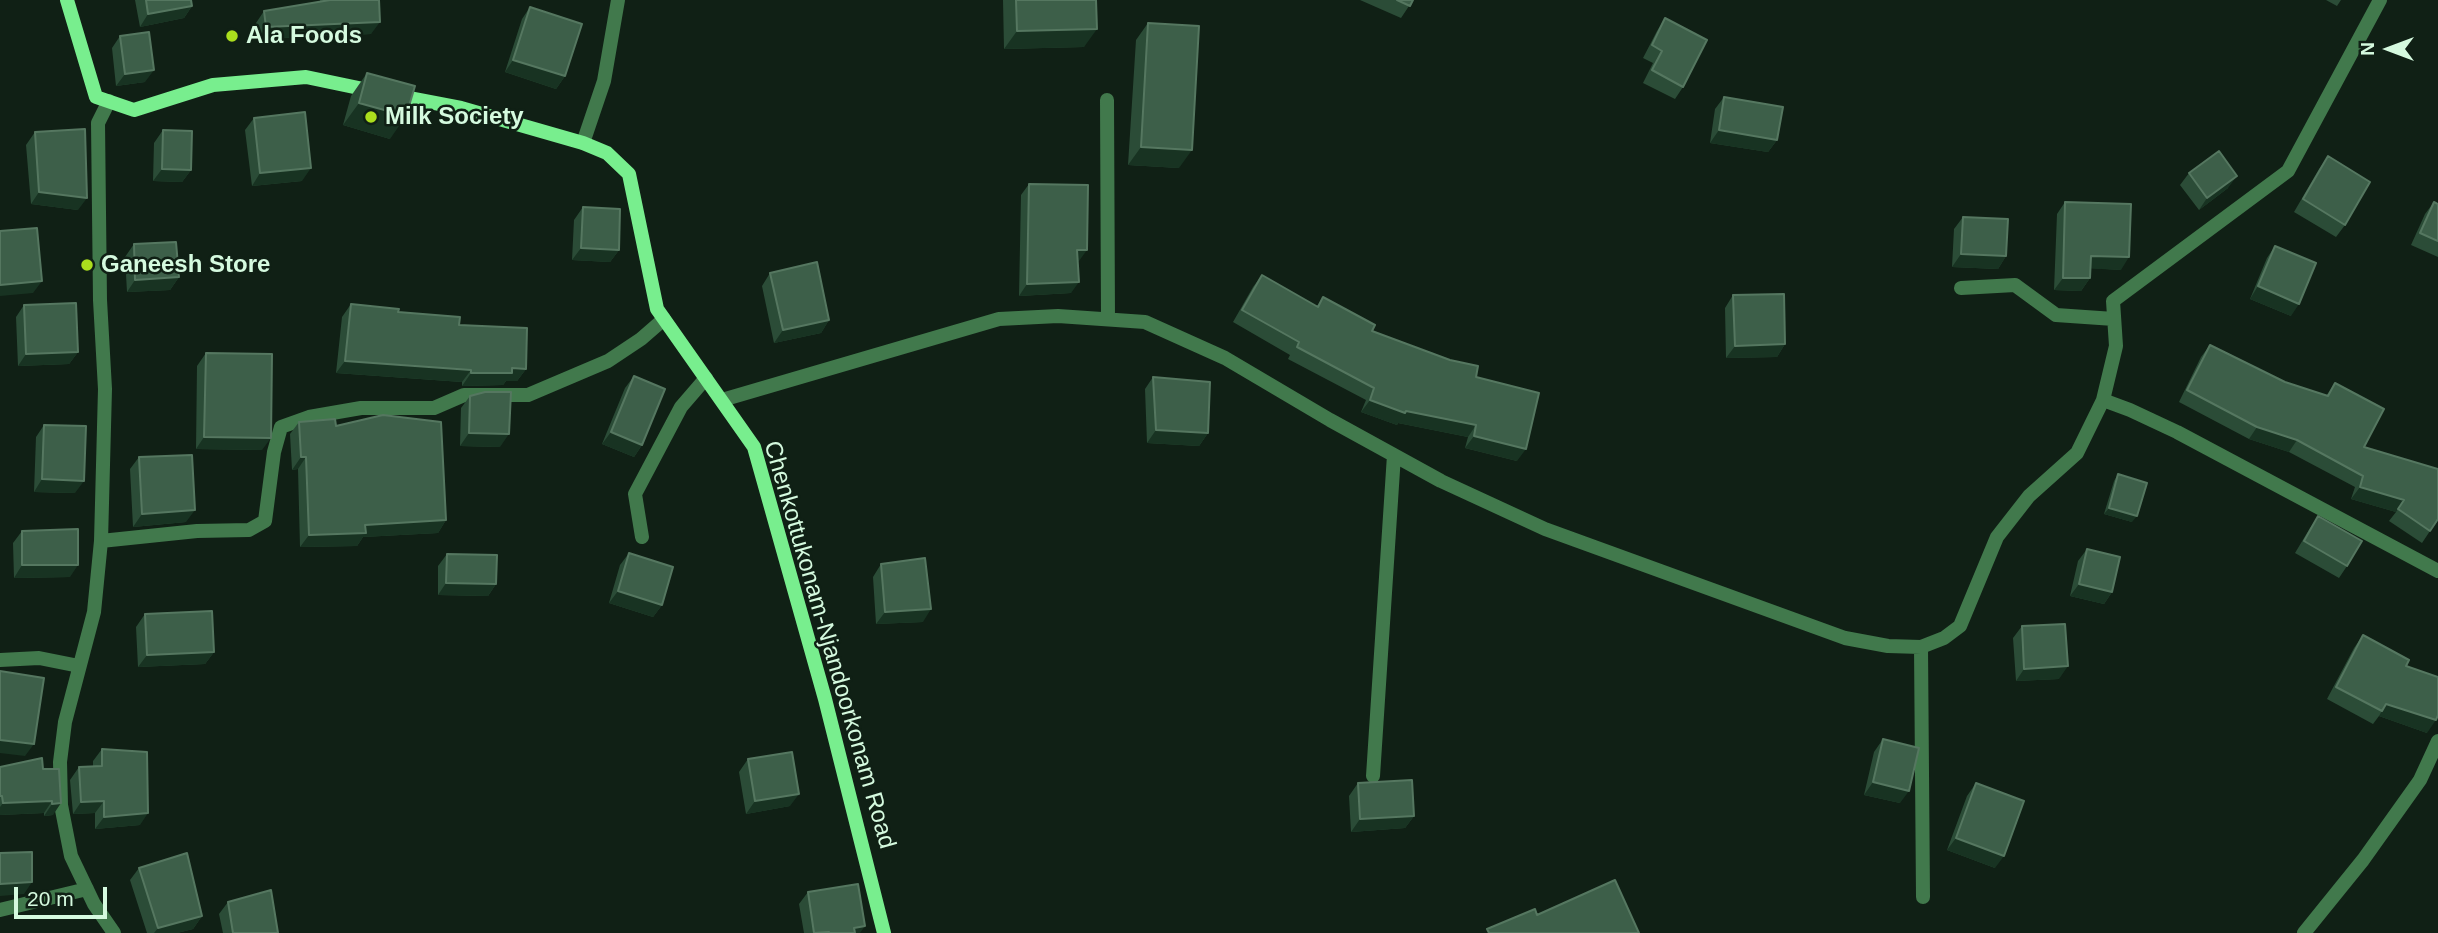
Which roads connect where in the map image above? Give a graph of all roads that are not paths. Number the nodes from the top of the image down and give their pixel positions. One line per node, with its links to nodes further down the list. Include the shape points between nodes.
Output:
1 (67, 0): 5 (main road, via 96,97)
2 (618, 0): 6 (street, via 604,81)
3 (2380, 0): 10 (street, via 2288,172 2113,301)
4 (1107, 100): 9 (street)
5 (109, 101): 6 (main road, Chenkottukonam-Njandoorkonam Road, via 134,110 213,85 306,77 461,108); 16 (street, via 98,123)
6 (583, 143): 8 (main road, Chenkottukonam-Njandoorkonam Road, via 607,153 629,174 657,309)
7 (1961, 288): 10 (street, via 2015,285 2056,315)
8 (664, 319): 11 (main road, Chenkottukonam-Njandoorkonam Road); 16 (street, via 608,361 528,395 464,395 434,408 361,408 309,416 281,427 265,522 249,530)
9 (1108, 319): 12 (street, via 999,319); 14 (street, via 1145,322 1225,358)
10 (2114, 319): 13 (street, via 2116,346)
11 (706, 378): 12 (main road, Chenkottukonam-Njandoorkonam Road); 15 (street, via 681,407 635,494)
12 (722, 400): 27 (main road, Chenkottukonam-Njandoorkonam Road, via 754,447 825,698)
13 (2102, 400): 17 (street, via 2177,432); 18 (street, via 2077,453 2029,496 1997,537 1960,626)
14 (1394, 455): 18 (street, via 1545,529 1760,609 1845,638); 22 (street)
15 (642, 537)
16 (102, 541): 20 (street, via 94,611)
17 (2438, 571)
18 (1920, 647): 24 (street)
19 (0, 660): 20 (street, via 39,658)
20 (79, 666): 23 (street, via 65,722 61,806 71,856)
21 (2438, 741): 28 (street, via 2420,780)
22 (1373, 776)
23 (87, 889): 25 (street); 26 (street)
24 (1923, 897)
25 (0, 911)
26 (114, 933)
27 (884, 933)
28 (2304, 933)

